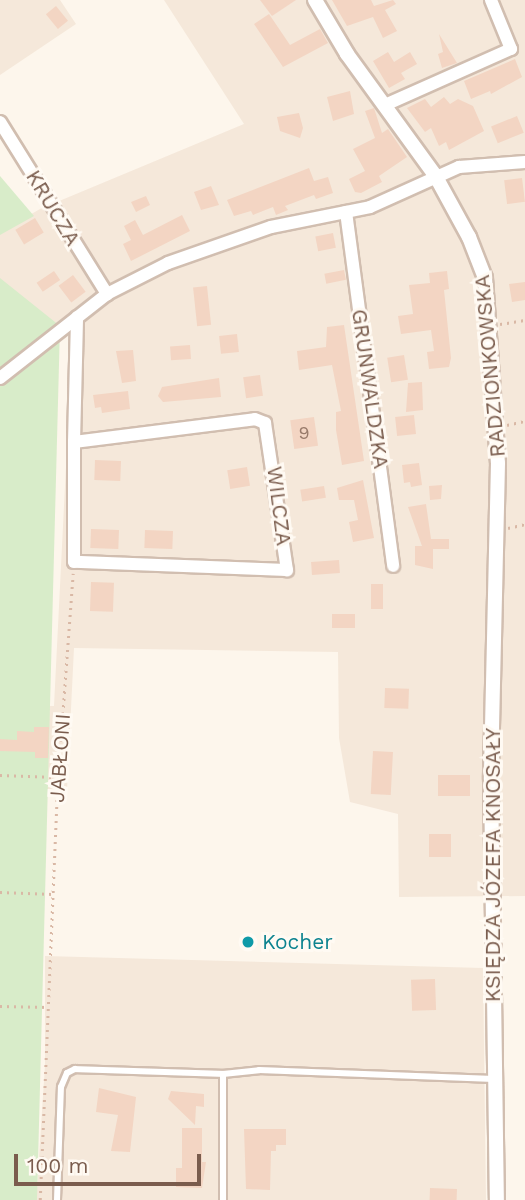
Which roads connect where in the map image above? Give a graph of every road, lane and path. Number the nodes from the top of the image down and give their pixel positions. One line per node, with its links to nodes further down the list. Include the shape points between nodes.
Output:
1 (315, 0): 3 (street, RADZIONKOWSKA)
2 (491, 0): 3 (street, via 511,49)
3 (385, 104): 6 (street, RADZIONKOWSKA)
4 (0, 122): 8 (street, KRUCZA)
5 (525, 162): 6 (street, via 459,167)
6 (435, 175): 7 (street, via 388,200); 11 (street, RADZIONKOWSKA, via 481,264)
7 (346, 212): 8 (street, via 218,242); 19 (street, GRUNWALDZKA)
8 (107, 294): 9 (street)
9 (77, 317): 12 (street); 15 (street)
10 (525, 320): 11 (path)
11 (490, 325): 14 (street, RADZIONKOWSKA)
12 (0, 378)
13 (525, 421): 14 (path)
14 (496, 428): 17 (street, RADZIONKOWSKA)
15 (74, 442): 18 (street); 18 (street, WILCZA, via 255,419 265,423 287,570)
16 (525, 524): 17 (path)
17 (498, 530): 27 (street, KSIĘDZA JÓZEFA KNOSAŁY, via 491,779)
18 (74, 562): 21 (path, JABŁONI)
19 (393, 566)
20 (0, 775): 21 (path)
21 (58, 777): 23 (path, JABŁONI)
22 (0, 892): 23 (path)
23 (53, 894): 25 (path, JABŁONI)
24 (0, 1006): 25 (path)
25 (49, 1007): 28 (path, JABŁONI)
26 (223, 1074): 27 (lane, via 259,1070); 29 (lane, via 75,1069 67,1073 61,1087); 30 (lane)
27 (495, 1079): 31 (street, KSIĘDZA JÓZEFA KNOSAŁY)
28 (40, 1200)
29 (57, 1200)
30 (223, 1200)
31 (497, 1200)

